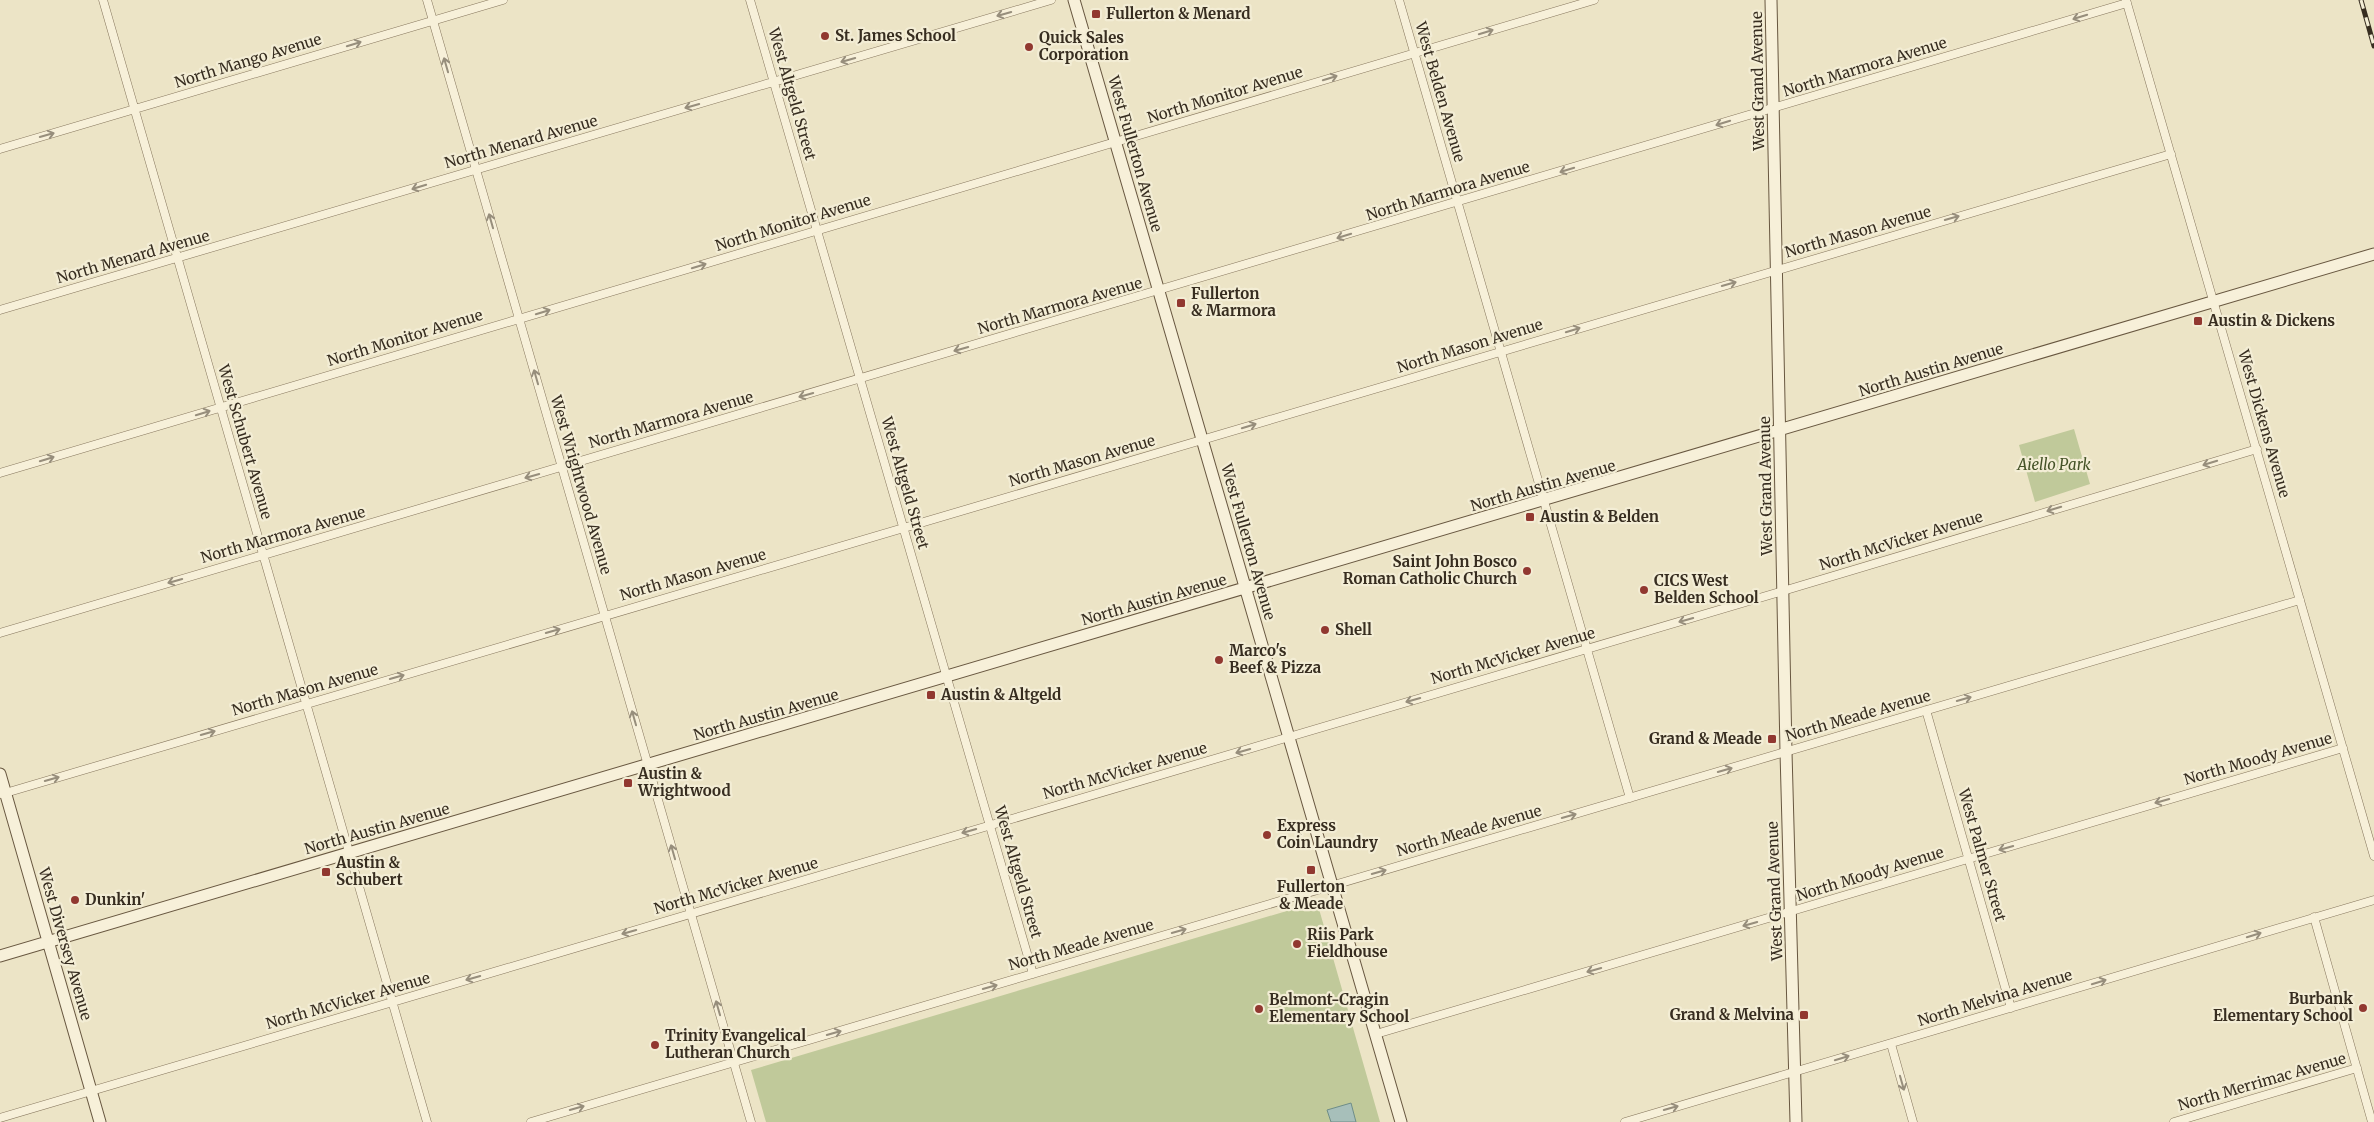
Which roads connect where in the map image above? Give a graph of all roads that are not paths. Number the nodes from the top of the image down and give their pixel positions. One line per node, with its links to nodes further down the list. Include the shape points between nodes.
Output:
1 (103, 0): 15 (street, West Schubert Avenue)
2 (427, 0): 11 (street, West Wrightwood Avenue)
3 (503, 0): 11 (street, North Mango Avenue)
4 (750, 0): 13 (street, West Altgeld Street)
5 (1051, 0): 13 (street, North Menard Avenue, one-way to 13)
6 (1074, 0): 16 (main road, West Fullerton Avenue)
7 (1399, 0): 12 (street, West Belden Avenue)
8 (1594, 0): 12 (street, North Monitor Avenue, one-way to 8)
9 (1772, 0): 14 (main road, West Grand Avenue)
10 (2126, 2): 14 (street, North Marmora Avenue, one-way to 14); 18 (street, West Dickens Avenue)
11 (433, 21): 15 (street, North Mango Avenue, one-way to 11); 19 (street, West Wrightwood Avenue, one-way to 11)
12 (1414, 53): 16 (street, North Monitor Avenue, one-way to 12); 20 (street, West Belden Avenue)
13 (774, 82): 19 (street, North Menard Avenue, one-way to 19); 21 (street, West Altgeld Street)
14 (1773, 108): 20 (street, North Marmora Avenue, one-way to 20); 24 (main road, West Grand Avenue)
15 (135, 109): 17 (street, North Mango Avenue, one-way to 15); 23 (street, West Schubert Avenue)
16 (1116, 142): 21 (street, North Monitor Avenue); 25 (main road, West Fullerton Avenue)
17 (0, 149)
18 (2171, 154): 24 (street, North Mason Avenue, one-way to 18); 26 (street, West Dickens Avenue)
19 (476, 170): 23 (street, North Menard Avenue, one-way to 23); 28 (street, West Wrightwood Avenue, one-way to 19)
20 (1457, 202): 25 (street, North Marmora Avenue, one-way to 25); 29 (street, West Belden Avenue)
21 (817, 230): 28 (street, North Monitor Avenue, one-way to 21); 30 (street, West Altgeld Street)
22 (2374, 254): 26 (main road, North Austin Avenue)
23 (178, 258): 27 (street, North Menard Avenue); 31 (street, West Schubert Avenue)
24 (1776, 270): 29 (street, North Mason Avenue, one-way to 24); 32 (main road, West Grand Avenue)
25 (1159, 291): 30 (street, North Marmora Avenue, one-way to 30); 33 (main road, West Fullerton Avenue)
26 (2214, 302): 32 (main road, North Austin Avenue); 34 (street, West Dickens Avenue)
27 (0, 310)
28 (519, 319): 31 (street, North Monitor Avenue); 35 (street, West Wrightwood Avenue, one-way to 28)
29 (1501, 352): 33 (street, North Mason Avenue, one-way to 29); 37 (street, West Belden Avenue)
30 (860, 379): 35 (street, North Marmora Avenue, one-way to 35); 38 (street, West Altgeld Street)
31 (221, 407): 36 (street, North Monitor Avenue, one-way to 31); 39 (street, West Schubert Avenue)
32 (1779, 431): 37 (main road, North Austin Avenue); 41 (main road, West Grand Avenue)
33 (1203, 440): 38 (street, North Mason Avenue); 40 (main road, West Fullerton Avenue)
34 (2257, 449): 41 (street, North McVicker Avenue, one-way to 41); 42 (street, West Dickens Avenue)
35 (562, 467): 39 (street, North Marmora Avenue, one-way to 39); 43 (street, West Wrightwood Avenue)
36 (0, 473)
37 (1544, 501): 40 (main road, North Austin Avenue); 45 (street, West Belden Avenue)
38 (904, 528): 43 (street, North Mason Avenue); 46 (street, West Altgeld Street)
39 (263, 555): 44 (street, North Marmora Avenue, one-way to 44); 47 (street, West Schubert Avenue)
40 (1246, 589): 46 (main road, North Austin Avenue); 49 (main road, West Fullerton Avenue)
41 (1783, 591): 45 (street, North McVicker Avenue, one-way to 45); 51 (main road, West Grand Avenue)
42 (2300, 600): 48 (street, North Meade Avenue, one-way to 42); 50 (street, West Dickens Avenue)
43 (605, 616): 47 (street, North Mason Avenue, one-way to 43); 52 (street, West Wrightwood Avenue, one-way to 43)
44 (0, 633)
45 (1587, 649): 49 (street, North McVicker Avenue, one-way to 49); 55 (street, West Belden Avenue)
46 (947, 677): 52 (main road, North Austin Avenue); 56 (street, West Altgeld Street)
47 (306, 704): 54 (street, North Mason Avenue, one-way to 47); 57 (street, West Schubert Avenue)
48 (1926, 710): 51 (street, North Meade Avenue); 59 (street, West Palmer Street)
49 (1289, 737): 56 (street, North McVicker Avenue, one-way to 56); 60 (main road, West Fullerton Avenue)
50 (2343, 748): 58 (street, West Dickens Avenue); 59 (street, North Moody Avenue, one-way to 59)
51 (1786, 752): 55 (street, North Meade Avenue, one-way to 51); 62 (main road, West Grand Avenue)
52 (648, 765): 57 (main road, North Austin Avenue); 63 (street, West Wrightwood Avenue, one-way to 52)
53 (0, 774): 54 (main road, West Diversey Avenue)
54 (3, 794): 65 (main road, West Diversey Avenue)
55 (1630, 798): 60 (street, North Meade Avenue, one-way to 55)
56 (990, 825): 63 (street, North McVicker Avenue, one-way to 63); 67 (street, West Altgeld Street)
57 (349, 853): 65 (main road, North Austin Avenue); 68 (street, West Schubert Avenue)
58 (2374, 856)
59 (1969, 859): 62 (street, North Moody Avenue); 69 (street, West Palmer Street)
60 (1333, 885): 67 (street, North Meade Avenue, one-way to 60); 70 (main road, West Fullerton Avenue)
61 (2374, 900): 64 (street, North Melvina Avenue)
62 (1791, 911): 70 (street, North Moody Avenue, one-way to 70); 74 (main road, West Grand Avenue)
63 (691, 914): 68 (street, North McVicker Avenue, one-way to 68); 72 (street, West Wrightwood Avenue, one-way to 63)
64 (2314, 918): 69 (street, North Melvina Avenue, one-way to 64); 73 (street)
65 (48, 942): 66 (main road, North Austin Avenue); 75 (main road, West Diversey Avenue)
66 (0, 956)
67 (1034, 974): 72 (street, North Meade Avenue, one-way to 67)
68 (392, 1002): 75 (street, North McVicker Avenue); 78 (street, West Schubert Avenue)
69 (2011, 1008): 71 (street, North Melvina Avenue)
70 (1376, 1034): 81 (main road, West Fullerton Avenue)
71 (1891, 1044): 74 (street, North Melvina Avenue, one-way to 71); 84 (street, one-way to 84)
72 (734, 1062): 79 (street, North Meade Avenue, one-way to 72); 80 (street, West Wrightwood Avenue)
73 (2357, 1068): 85 (street, North Merrimac Avenue); 86 (street)
74 (1796, 1072): 82 (street, North Melvina Avenue, one-way to 74); 83 (main road, West Grand Avenue)
75 (91, 1091): 76 (street, North McVicker Avenue); 77 (main road, West Diversey Avenue)
76 (0, 1118)
77 (100, 1122)
78 (427, 1122)
79 (531, 1122)
80 (751, 1122)
81 (1402, 1122)
82 (1625, 1122)
83 (1796, 1122)
84 (1913, 1122)
85 (2174, 1122)
86 (2372, 1122)

